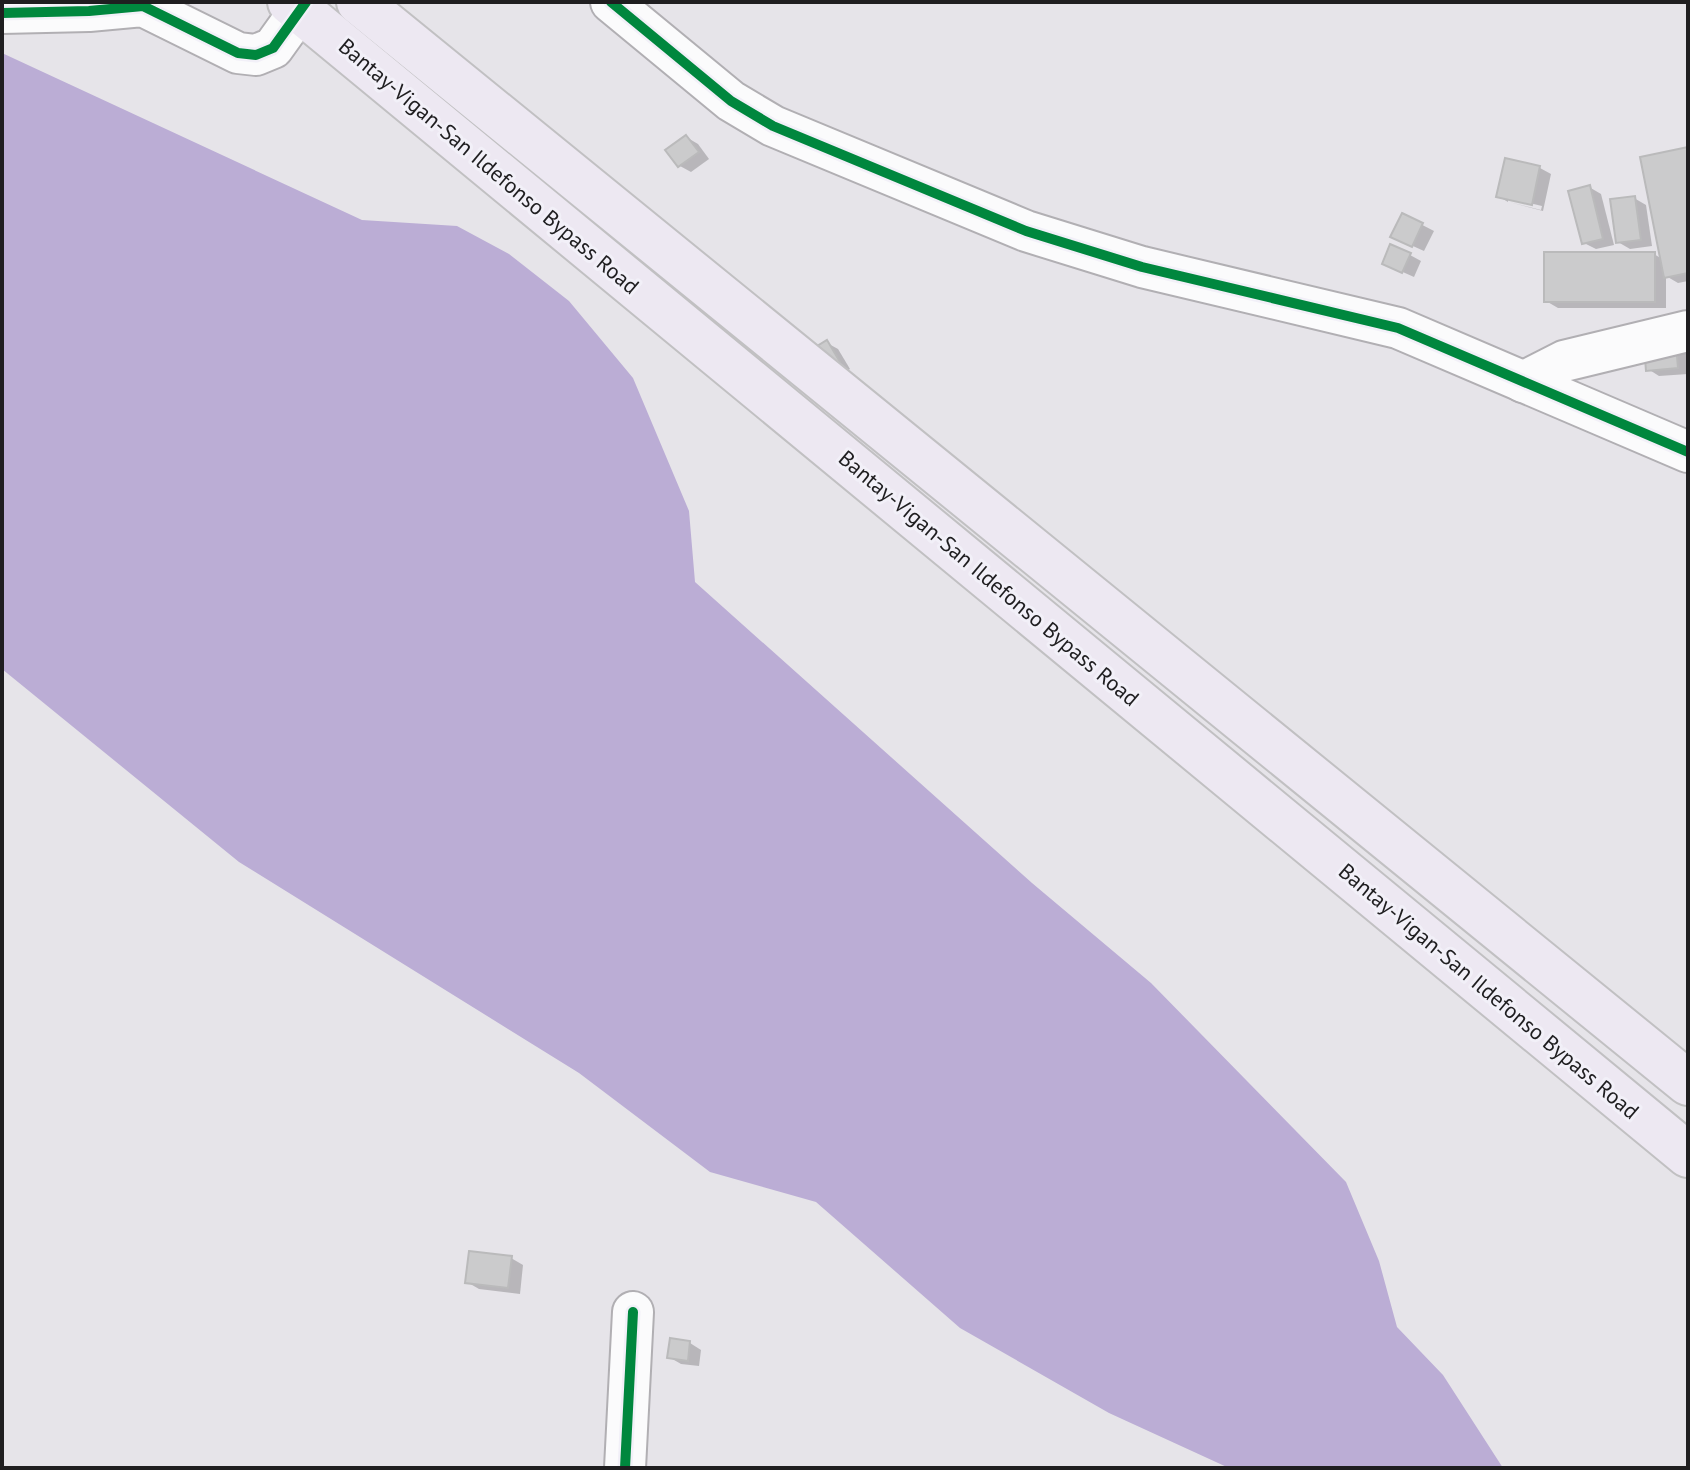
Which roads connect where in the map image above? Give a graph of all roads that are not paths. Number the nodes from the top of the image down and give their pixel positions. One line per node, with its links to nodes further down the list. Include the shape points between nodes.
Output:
1 (359, 2): 8 (main road, Bantay-Vigan-San Ildefonso Bypass Road)
2 (611, 2): 6 (street, via 731,101 773,126 1026,231 1142,267 1398,328)
3 (299, 5): 4 (street, via 273,48 256,55 238,53 143,6); 9 (main road, Bantay-Vigan-San Ildefonso Bypass Road)
4 (2, 13)
5 (1688, 331): 6 (street, via 1564,361)
6 (1523, 382): 7 (street)
7 (1688, 452)
8 (1688, 1083)
9 (1688, 1155)
10 (633, 1312): 11 (street)
11 (625, 1468)

